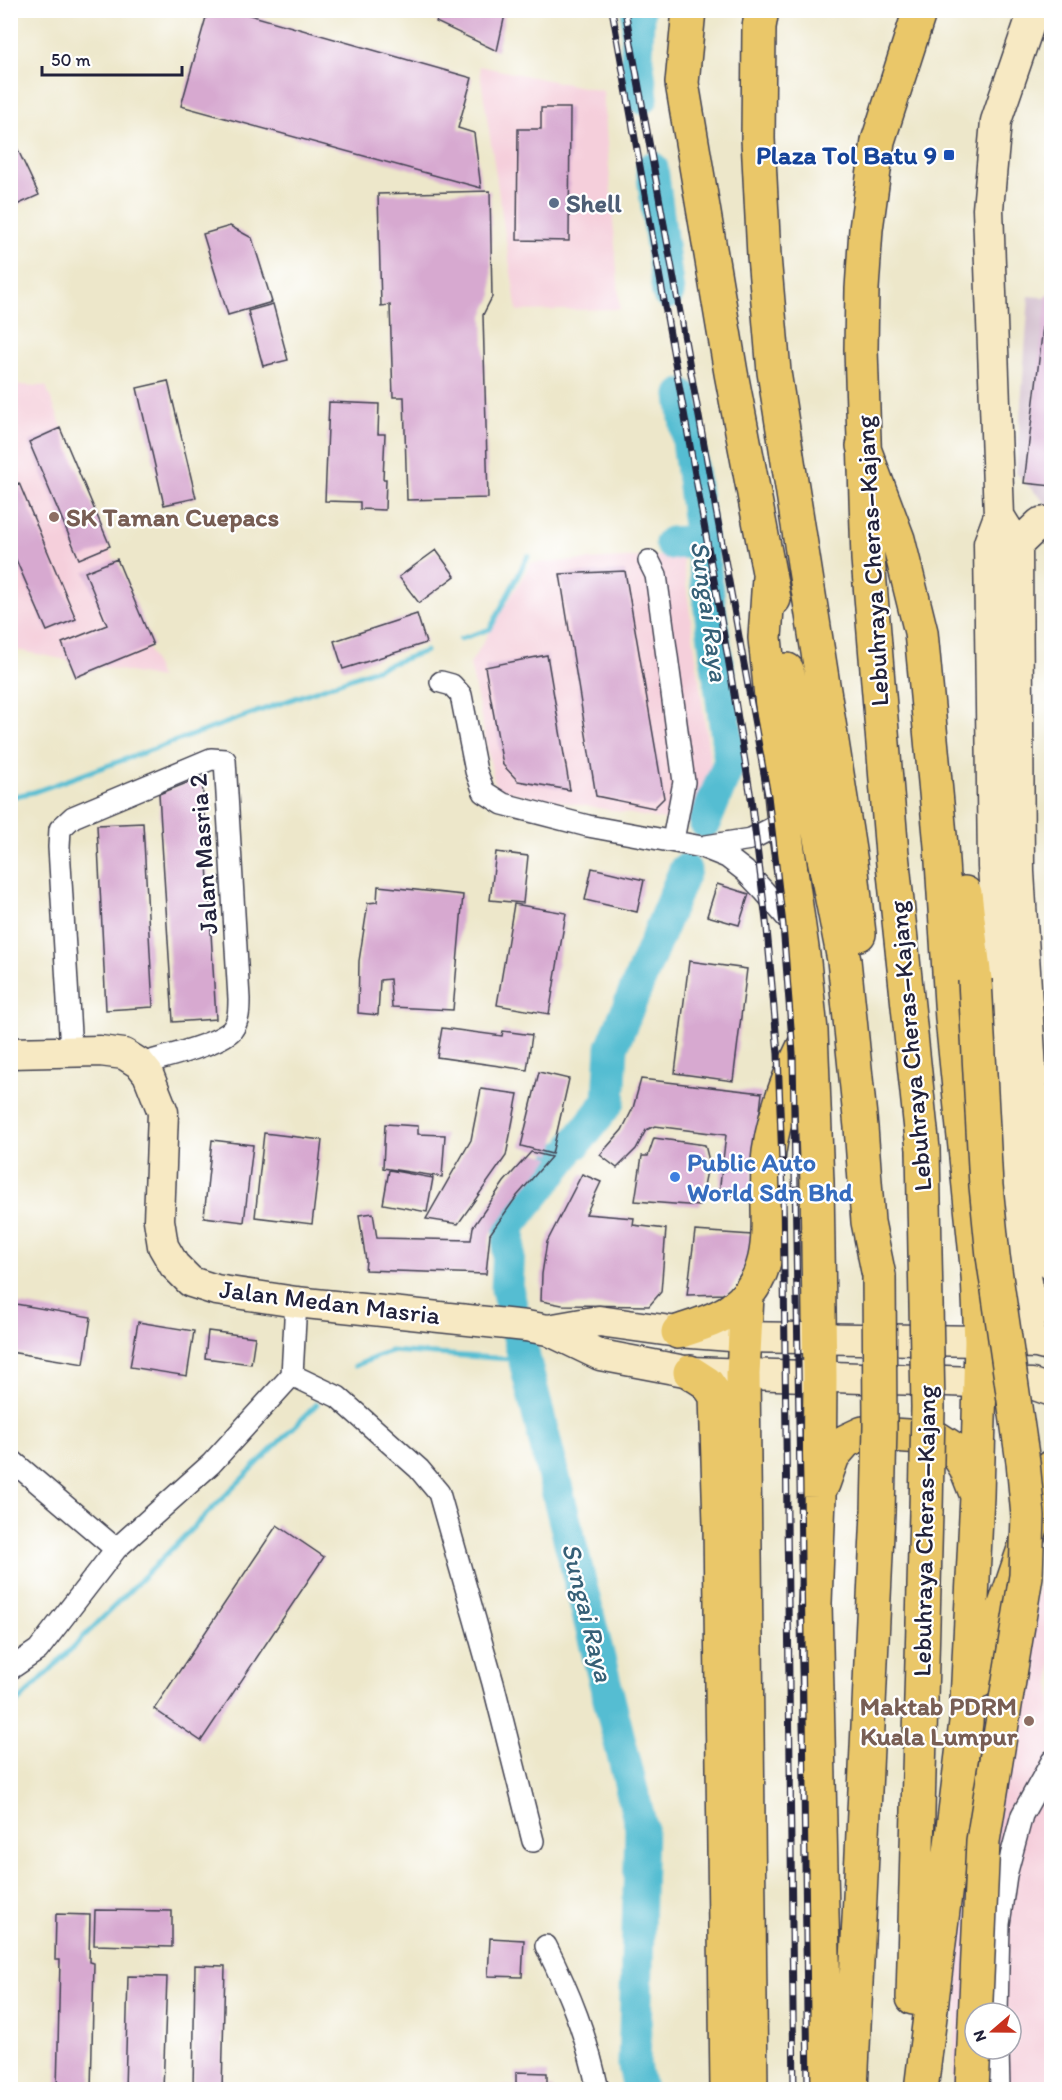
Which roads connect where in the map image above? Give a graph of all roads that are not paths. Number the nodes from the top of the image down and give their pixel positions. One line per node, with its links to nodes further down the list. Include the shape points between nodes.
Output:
1 (689, 10): 10 (highway, via 682,83)
2 (762, 10): 22 (highway, via 759,162 774,372 851,863 888,1219)
3 (920, 10): 5 (highway, Lebuhraya Cheras–Kajang, via 878,141 866,229 861,299)
4 (1034, 10): 6 (street, via 996,120 988,209)
5 (863, 446): 12 (highway, via 898,539 921,632); 57 (highway, Lebuhraya Cheras–Kajang, bridge, via 868,559 892,854 923,1149 928,1384)
6 (999, 516): 7 (street); 8 (street); 30 (street, via 989,543 993,867 1013,1205 1031,1304 1030,1322)
7 (1052, 521): 8 (street, via 1040,523)
8 (1017, 545): 21 (street, via 1019,872 1039,1203)
9 (649, 561): 14 (street, via 656,575 684,782)
10 (769, 577): 13 (highway, via 765,638); 22 (highway, via 844,960 868,1222)
11 (441, 682): 14 (street, via 452,685 461,695 484,792 503,804 588,826)
12 (936, 784): 29 (highway); 59 (highway, bridge, via 965,890 975,980 993,1256 1028,1516 1026,1576 983,1841)
13 (784, 822): 15 (street, via 751,839); 16 (highway)
14 (673, 840): 15 (street)
15 (702, 847): 16 (street, via 727,857 745,871)
16 (801, 934): 17 (highway)
17 (811, 1031): 23 (highway, via 779,1106 769,1152 768,1249 762,1273); 28 (highway)
18 (71, 1051): 19 (street); 20 (street, via 124,1054); 20 (street, Jalan Masria 2, via 60,828 73,817 211,759 225,760 238,1019 219,1039)
19 (10, 1053)
20 (140, 1064): 24 (street, Jalan Medan Masria, via 163,1112 159,1220 163,1246 174,1265 191,1282 216,1290)
21 (1052, 1264)
22 (879, 1276): 56 (highway, Lebuhraya Cheras–Kajang, bridge, via 878,1512)
23 (747, 1295): 26 (highway, via 731,1310); 27 (highway)
24 (296, 1302): 25 (street, Jalan Medan Masria); 34 (street)
25 (537, 1328): 26 (street, Jalan Medan Masria, via 599,1321); 32 (street, Jalan Medan Masria, via 600,1355)
26 (678, 1332): 27 (street, Jalan Medan Masria)
27 (744, 1338): 28 (street, Jalan Medan Masria); 33 (highway)
28 (819, 1338): 29 (street, Jalan Medan Masria); 35 (highway)
29 (981, 1341): 30 (street, Jalan Medan Masria); 36 (highway)
30 (1019, 1342): 31 (street, Jalan Medan Masria)
31 (1052, 1347)
32 (690, 1372): 33 (street, Jalan Medan Masria); 42 (highway, via 707,1383 716,1396)
33 (743, 1374): 35 (street, Jalan Medan Masria); 45 (highway)
34 (292, 1375): 43 (street, via 211,1464); 48 (street, via 338,1397 419,1469 439,1493)
35 (820, 1377): 36 (street, Jalan Medan Masria); 41 (highway)
36 (979, 1381): 37 (street, Jalan Medan Masria, via 1032,1384); 40 (highway)
37 (1052, 1391)
38 (10, 1459): 43 (street)
39 (1052, 1467): 46 (highway)
40 (977, 1496): 41 (highway, via 954,1449 937,1438 863,1433 846,1441 833,1456); 46 (highway)
41 (819, 1497): 55 (highway, via 815,1603)
42 (720, 1525): 45 (highway, via 735,1629); 53 (highway)
43 (116, 1549): 44 (street, via 38,1650)
44 (10, 1669)
45 (745, 1669): 54 (highway)
46 (966, 1722): 58 (highway)
47 (1051, 1761): 50 (street, via 1022,1815 1006,1875 999,1924)
48 (533, 1841)
49 (546, 1946): 52 (street, via 567,1988)
50 (997, 2001)
51 (998, 2061): 60 (street)
52 (598, 2090)
53 (727, 2090)
54 (751, 2090)
55 (826, 2090)
56 (851, 2090)
57 (910, 2090)
58 (921, 2090)
59 (972, 2090)
60 (999, 2090)

